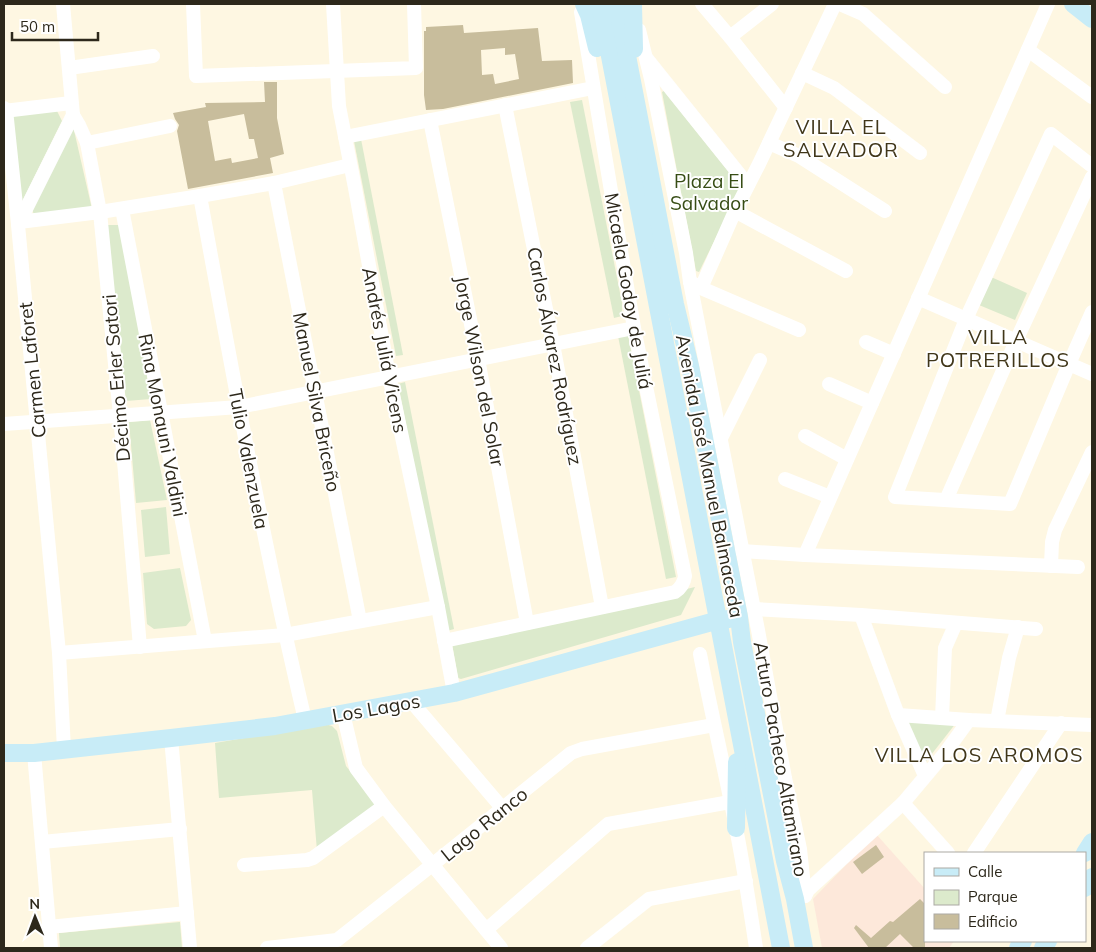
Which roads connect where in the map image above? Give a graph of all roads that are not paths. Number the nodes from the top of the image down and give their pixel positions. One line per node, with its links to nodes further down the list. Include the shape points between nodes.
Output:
1 (64, 4): 21 (street)
2 (193, 4): 22 (street, via 196,76)
3 (333, 4): 22 (street, Andrés Juliá Vicens)
4 (414, 4): 22 (street, via 416,68)
5 (579, 4): 25 (street, Micaela Godoy de Juliá)
6 (584, 4): 37 (main road)
7 (600, 4): 37 (main road, Avenida José Manuel Balmaceda)
8 (617, 4): 27 (main road, Avenida José Manuel Balmaceda)
9 (633, 4): 20 (street); 27 (main road)
10 (702, 4): 17 (street)
11 (772, 4): 17 (street)
12 (835, 4): 23 (street)
13 (840, 4): 24 (street, via 863,14)
14 (1048, 4): 18 (street)
15 (1073, 4): 16 (main road)
16 (1092, 19)
17 (730, 37): 29 (street)
18 (1028, 50): 26 (street); 52 (street)
19 (153, 56): 21 (street)
20 (644, 56): 43 (street); 51 (street, via 684,244)
21 (69, 68): 30 (street)
22 (337, 71): 34 (street, Andrés Juliá Vicens, via 338,106)
23 (802, 73): 29 (street); 38 (street, via 834,88)
24 (946, 87)
25 (593, 88): 28 (street); 55 (street, Micaela Godoy de Juliá)
26 (1092, 97)
27 (636, 104): 87 (main road, Avenida José Manuel Balmaceda, via 675,304)
28 (505, 105): 32 (street); 59 (street, Carlos Álvarez Rodríguez)
29 (786, 108): 36 (street)
30 (72, 109): 31 (street); 35 (street, Décimo Erler Satori); 49 (street)
31 (4, 110): 49 (street, Carmen Laforet)
32 (430, 120): 34 (street); 61 (street, Jorge Wilson del Solar)
33 (170, 126): 35 (street)
34 (345, 137): 39 (street, Andrés Juliá Vicens)
35 (87, 143): 48 (street, Décimo Erler Satori)
36 (769, 143): 43 (street); 47 (street, via 799,156)
37 (626, 144): 89 (main road, Avenida José Manuel Balmaceda)
38 (920, 153)
39 (350, 165): 42 (street); 65 (street, Andrés Juliá Vicens)
40 (1092, 166): 54 (street, via 1051,134)
41 (1092, 177): 57 (street)
42 (274, 182): 44 (street); 67 (street, Manuel Silva Briceño)
43 (748, 185): 46 (street)
44 (200, 196): 45 (street); 69 (street, Tulio Valenzuela)
45 (122, 209): 48 (street); 70 (street, Rina Monauni Valdini)
46 (735, 211): 50 (street); 51 (street)
47 (885, 211)
48 (100, 212): 49 (street); 71 (street, Décimo Erler Satori)
49 (18, 223): 72 (street, Carmen Laforet)
50 (846, 271)
51 (696, 285): 56 (street); 75 (street)
52 (918, 298): 54 (street); 60 (street)
53 (1092, 312): 63 (street)
54 (966, 319): 57 (street); 80 (street, via 895,497)
55 (634, 328): 59 (street); 86 (street, Micaela Godoy de Juliá, via 685,576 675,592)
56 (799, 330)
57 (1016, 341): 63 (street); 80 (street)
58 (866, 342): 60 (street)
59 (553, 344): 61 (street); 86 (street, Carlos Álvarez Rodríguez)
60 (894, 354): 68 (street)
61 (478, 358): 65 (street); 91 (street, Jorge Wilson del Solar)
62 (760, 360): 75 (street)
63 (1069, 364): 64 (street); 80 (street, via 1010,504)
64 (1092, 374)
65 (389, 376): 67 (street); 85 (street, Andrés Juliá Vicens)
66 (829, 384): 68 (street)
67 (315, 391): 69 (street); 90 (street, Manuel Silva Briceño)
68 (872, 403): 77 (street)
69 (239, 407): 70 (street); 95 (street, Tulio Valenzuela)
70 (161, 412): 71 (street); 96 (street, Rina Monauni Valdini)
71 (120, 415): 72 (street); 98 (street, Décimo Erler Satori)
72 (37, 421): 73 (street); 99 (street, Carmen Laforet)
73 (4, 424)
74 (805, 436): 77 (street)
75 (720, 440): 81 (street)
76 (1092, 452): 83 (street, via 1055,530)
77 (847, 459): 79 (street)
78 (785, 479): 79 (street)
79 (830, 497): 82 (street)
80 (946, 500)
81 (742, 551): 82 (street); 87 (street)
82 (804, 555): 83 (street)
83 (1051, 566): 84 (street)
84 (1078, 567)
85 (438, 607): 90 (street); 97 (street, Andrés Juliá Vicens)
86 (602, 607): 91 (street)
87 (746, 613): 88 (street); 89 (main road, Los Lagos); 131 (main road, Avenida José Manuel Balmaceda, via 742,642 785,861)
88 (861, 615): 92 (street); 104 (street)
89 (719, 620): 101 (main road, Los Lagos); 113 (main road, Avenida José Manuel Balmaceda)
90 (360, 621): 95 (street)
91 (527, 623): 97 (street)
92 (956, 623): 93 (street); 105 (street, via 944,648)
93 (1018, 627): 94 (street); 108 (street)
94 (1036, 629)
95 (285, 635): 96 (street); 106 (street, Tulio Valenzuela)
96 (205, 641): 98 (street)
97 (444, 641): 101 (street, Andrés Juliá Vicens)
98 (140, 647): 99 (street)
99 (59, 653): 114 (street, Carmen Laforet)
100 (700, 654): 110 (street)
101 (454, 693): 102 (main road, Los Lagos)
102 (411, 702): 103 (main road, Los Lagos); 121 (street)
103 (343, 713): 106 (main road, Los Lagos); 120 (street, via 356,768)
104 (898, 715): 105 (street); 117 (street)
105 (942, 718): 107 (street)
106 (305, 720): 112 (main road, Los Lagos)
107 (969, 720): 108 (street); 117 (street)
108 (997, 721): 109 (street)
109 (1061, 723): 111 (street); 127 (street)
110 (714, 725): 118 (street); 121 (street, Lago Ranco, via 571,753)
111 (1092, 725)
112 (171, 738): 114 (main road, Los Lagos); 122 (street)
113 (740, 739): 123 (main road); 125 (main road, Avenida José Manuel Balmaceda)
114 (64, 749): 116 (main road, Los Lagos)
115 (4, 753): 116 (main road, Los Lagos)
116 (34, 753): 124 (street)
117 (925, 776): 119 (street)
118 (730, 802): 123 (street); 134 (street, via 608,824)
119 (903, 803): 126 (street); 131 (street)
120 (384, 806): 128 (street, via 313,858); 129 (street)
121 (503, 809): 129 (street, Lago Ranco)
122 (180, 828): 124 (street); 132 (street)
123 (736, 828): 130 (street)
124 (42, 842): 133 (street)
125 (762, 851): 131 (main road, via 778,891 785,898); 142 (main road, Avenida José Manuel Balmaceda)
126 (947, 852)
127 (975, 852)
128 (244, 865)
129 (432, 866): 134 (street); 138 (street, Lago Ranco, via 336,940)
130 (746, 882): 140 (street, via 649,899); 141 (street)
131 (800, 898): 135 (main road, Avenida José Manuel Balmaceda)
132 (187, 913): 133 (street); 137 (street)
133 (49, 928): 136 (street)
134 (486, 930): 139 (street)
135 (804, 946)
136 (51, 948)
137 (190, 948)
138 (269, 948)
139 (501, 948)
140 (587, 948)
141 (756, 948)
142 (781, 948)

